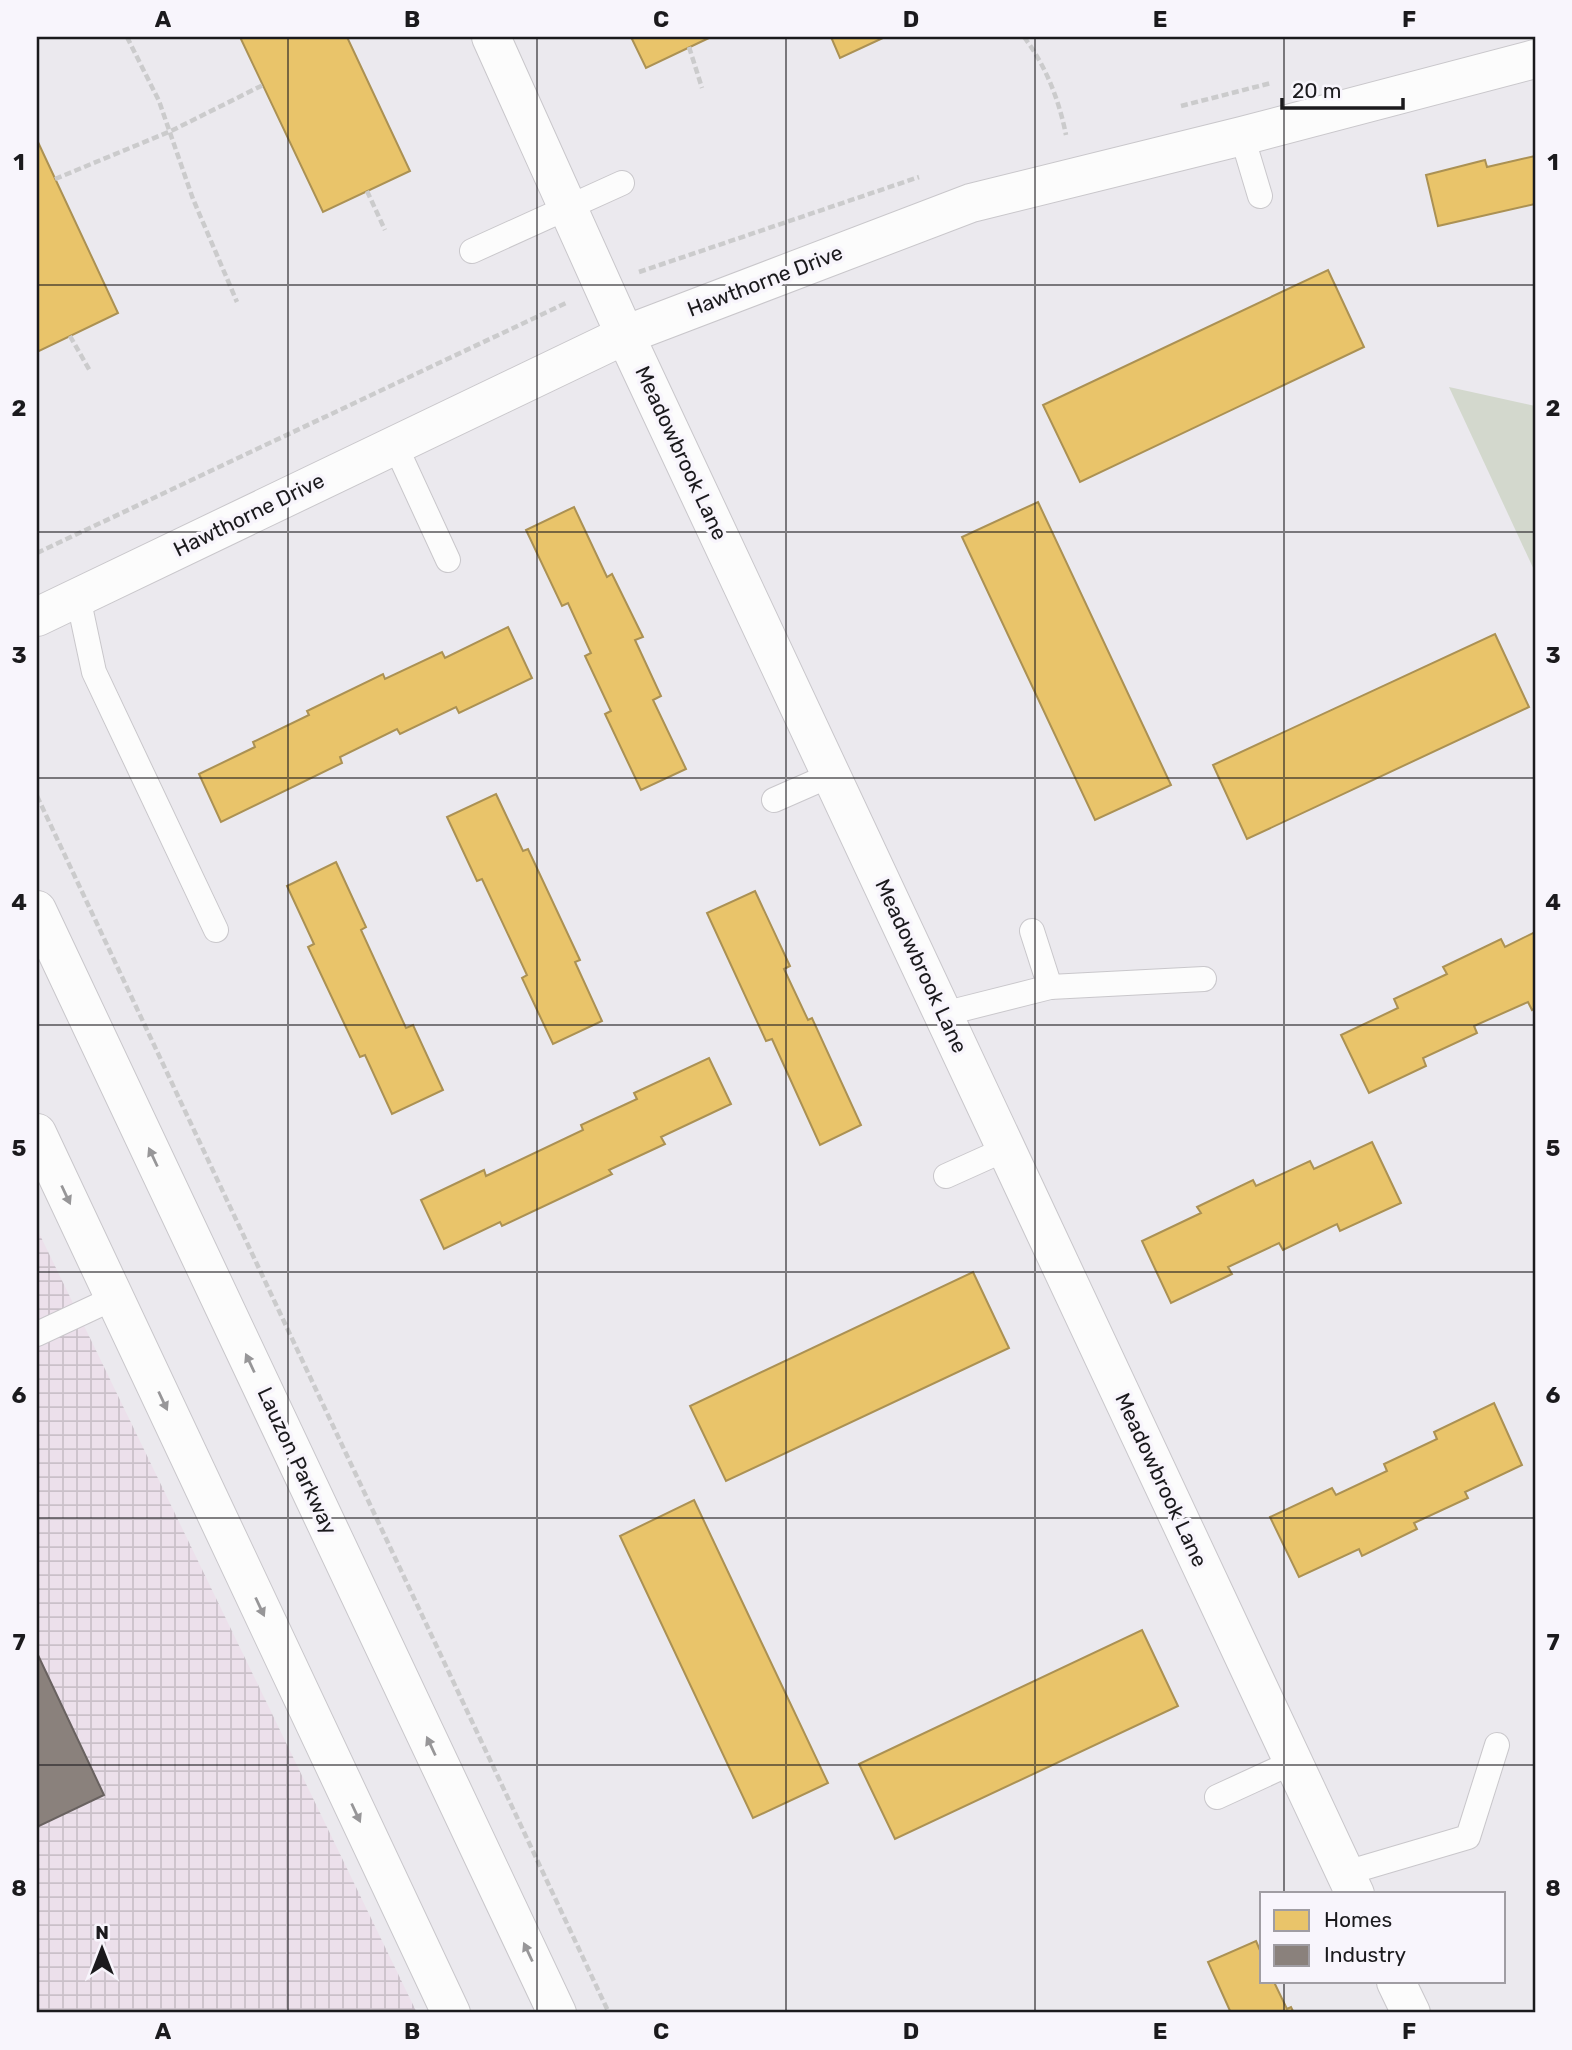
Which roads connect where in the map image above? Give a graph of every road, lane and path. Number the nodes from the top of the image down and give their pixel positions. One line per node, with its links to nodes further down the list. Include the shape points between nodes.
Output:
1 (127, 37): 8 (path)
2 (491, 37): 15 (street, Meadowbrook Lane)
3 (1024, 37): 9 (path, via 1049,78)
4 (689, 47): 7 (path)
5 (1516, 54): 10 (street, Hawthorne Drive)
6 (263, 85): 8 (path)
7 (702, 88)
8 (171, 131): 11 (path); 18 (path, via 193,199)
9 (1066, 135)
10 (1242, 136): 14 (lane); 20 (street, Hawthorne Drive, via 971,203)
11 (55, 179)
12 (622, 183): 15 (lane)
13 (367, 191): 16 (path)
14 (1260, 196)
15 (568, 209): 17 (lane); 20 (street, Meadowbrook Lane)
16 (386, 230)
17 (472, 251)
18 (237, 302)
19 (565, 303): 24 (path)
20 (625, 335): 23 (street, Hawthorne Drive); 28 (street, Meadowbrook Lane)
21 (70, 336): 22 (path)
22 (90, 371)
23 (395, 445): 25 (lane); 26 (street, Hawthorne Drive)
24 (37, 553)
25 (448, 560)
26 (78, 597): 27 (street, Hawthorne Drive); 32 (lane, via 94,672)
27 (37, 617)
28 (831, 775): 30 (lane); 36 (street, Meadowbrook Lane)
29 (37, 796): 49 (path)
30 (774, 800)
31 (37, 910): 48 (street, Lauzon Parkway, one-way to 31)
32 (216, 930)
33 (1032, 931): 35 (lane)
34 (1204, 979): 35 (lane)
35 (1050, 987): 36 (lane)
36 (943, 1014): 38 (street, Meadowbrook Lane)
37 (37, 1133): 40 (street, one-way to 40)
38 (1006, 1149): 39 (lane); 43 (street, Meadowbrook Lane)
39 (946, 1176)
40 (114, 1298): 41 (lane); 47 (street, one-way to 47)
41 (37, 1334)
42 (1497, 1745): 45 (lane, via 1468,1837)
43 (1293, 1762): 44 (lane); 45 (street, Meadowbrook Lane)
44 (1217, 1797)
45 (1351, 1884)
46 (1396, 1983): 50 (street)
47 (451, 2013)
48 (557, 2013)
49 (609, 2013)
50 (1411, 2013)

